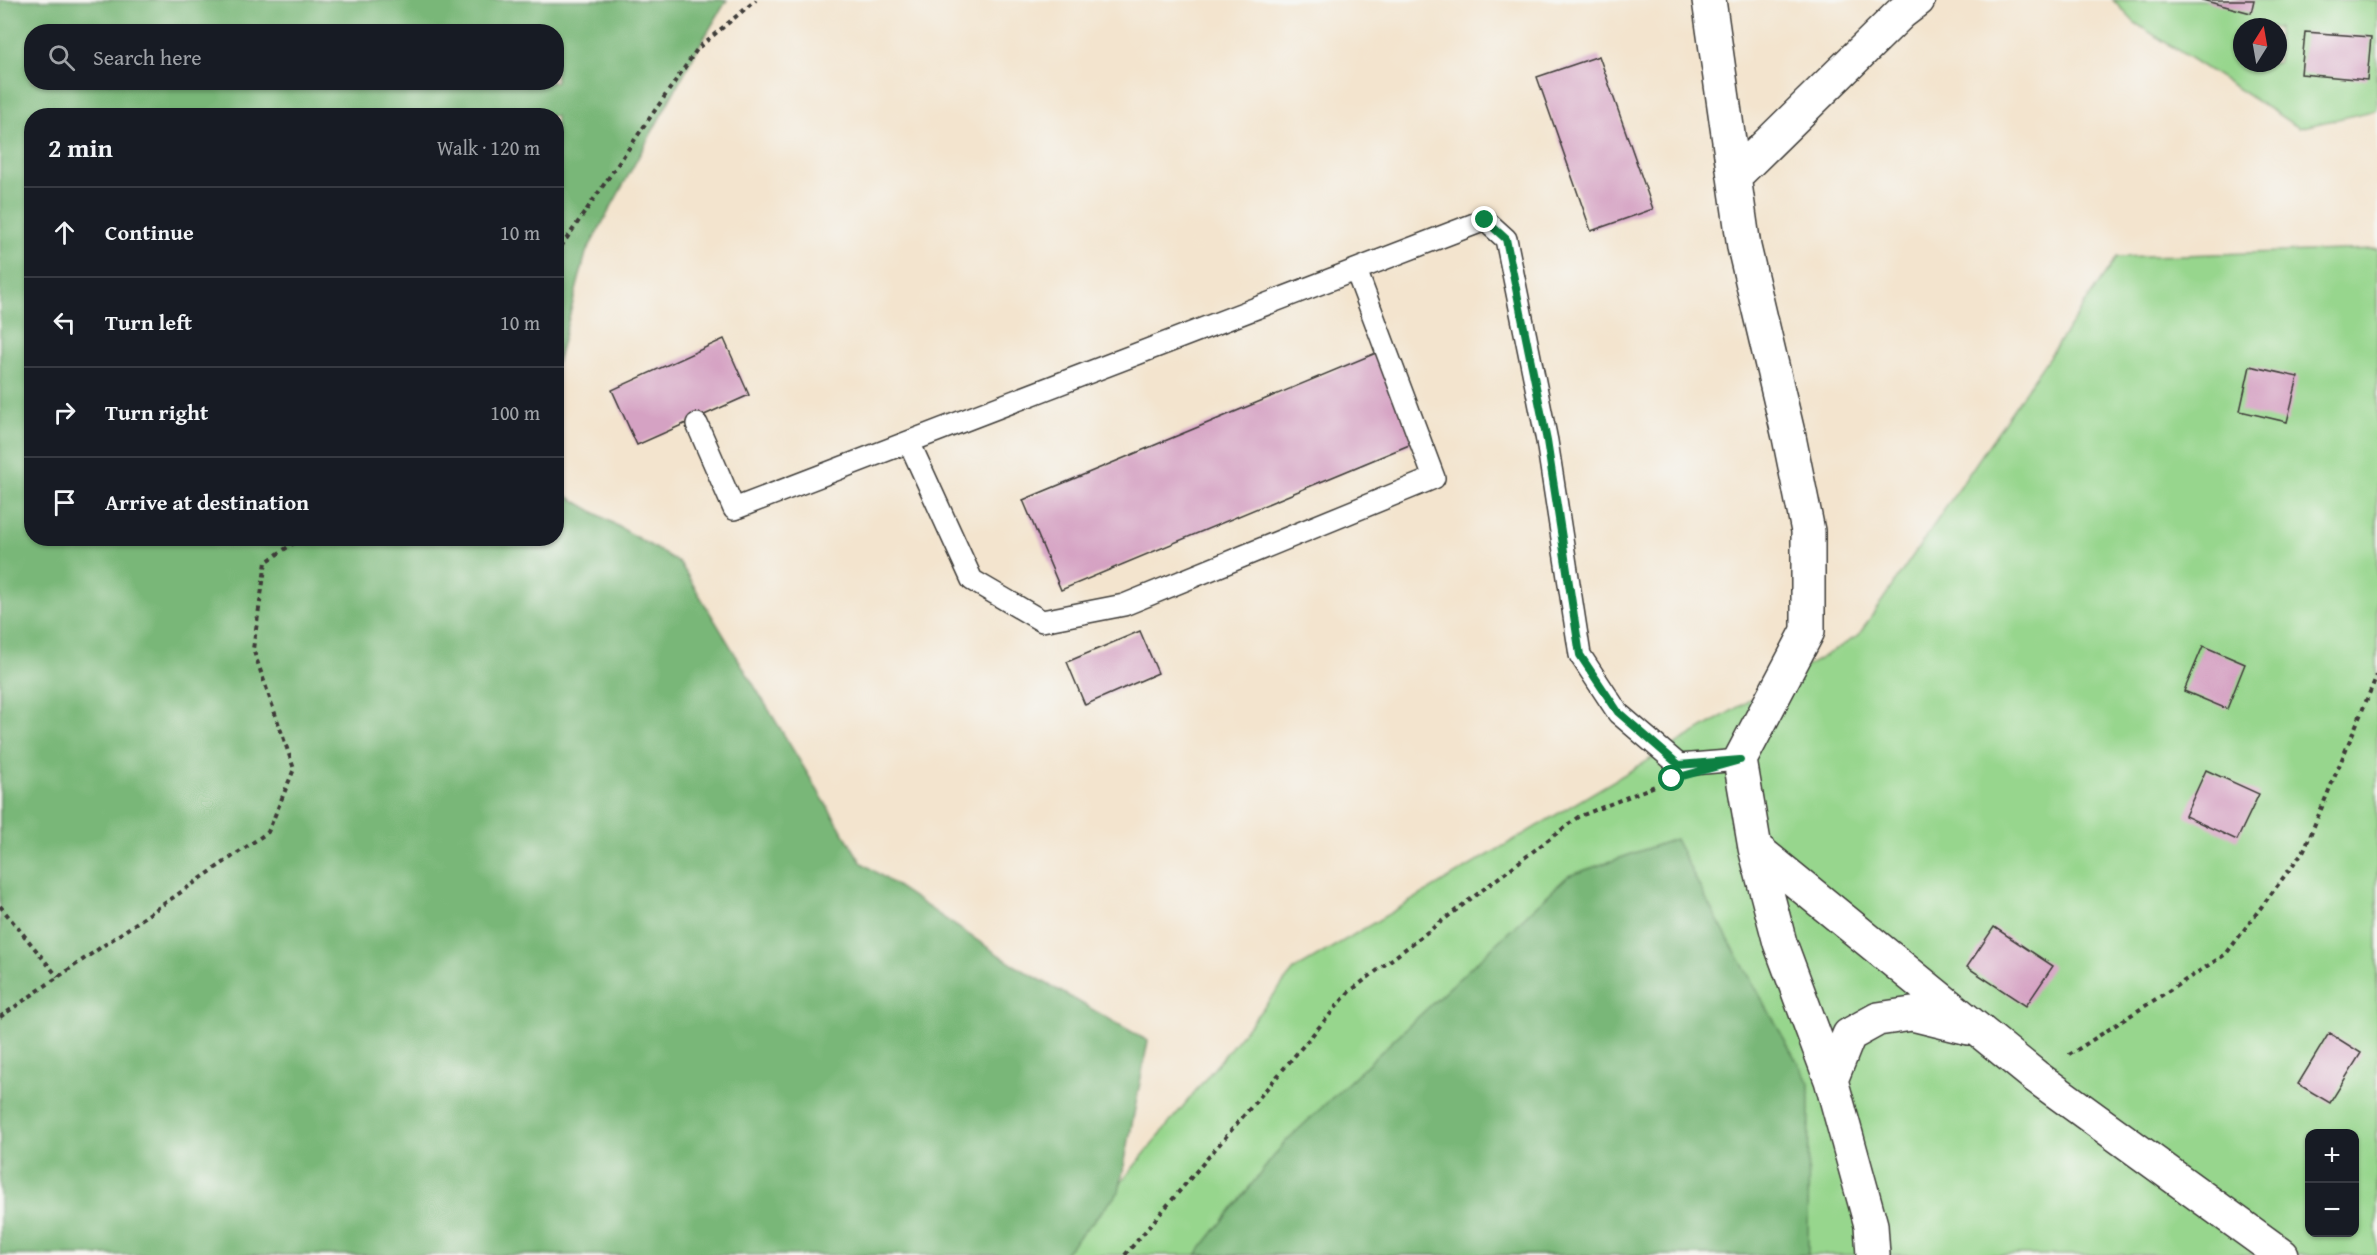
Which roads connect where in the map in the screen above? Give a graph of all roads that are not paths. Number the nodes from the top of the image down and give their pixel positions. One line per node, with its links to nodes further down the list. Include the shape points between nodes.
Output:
1 (1709, 0): 3 (street)
2 (1918, 0): 3 (street)
3 (1735, 176): 7 (street, via 1744,247 1809,531 1808,631)
4 (1356, 270): 6 (lane); 6 (lane, via 1434,478 1124,605 1042,621 972,580); 7 (lane, via 1485,220 1506,239 1547,441 1580,655 1618,712 1679,765)
5 (697, 424): 6 (lane, via 734,509)
6 (909, 442)
7 (1740, 760): 8 (street)
8 (1755, 848): 9 (street); 10 (street, via 1780,943)
9 (1978, 1030): 10 (street, via 1912,1014 1878,1019 1849,1035); 12 (street, via 2035,1076)
10 (1831, 1080): 11 (street, via 1871,1225)
11 (1873, 1255)
12 (2282, 1255)

